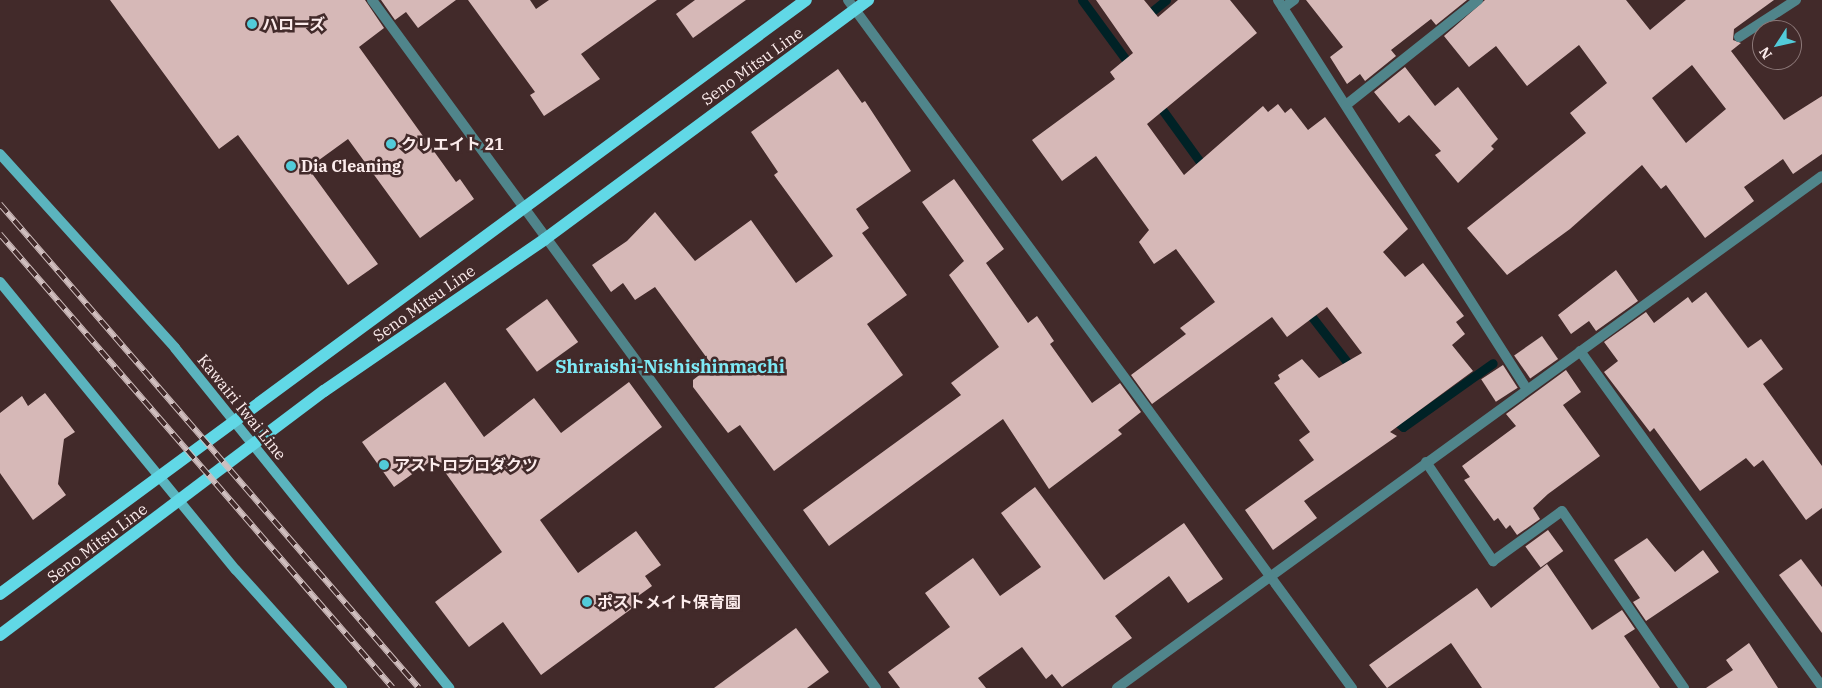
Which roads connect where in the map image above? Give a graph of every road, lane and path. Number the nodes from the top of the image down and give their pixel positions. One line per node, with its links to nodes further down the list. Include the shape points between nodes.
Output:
1 (372, 0): 13 (street)
2 (806, 0): 13 (main road, Seno Mitsu Line)
3 (868, 0): 8 (main road, Seno Mitsu Line)
4 (1294, 0): 7 (street)
5 (1478, 0): 10 (street)
6 (1796, 0): 9 (street)
7 (1280, 4): 10 (street)
8 (851, 5): 14 (main road, Seno Mitsu Line); 23 (street)
9 (1739, 37)
10 (1346, 105): 17 (street)
11 (0, 154): 18 (main road, Kawairi Iwai Line)
12 (1822, 176): 16 (street)
13 (521, 207): 14 (street); 18 (main road, Seno Mitsu Line)
14 (545, 239): 19 (main road, Seno Mitsu Line); 29 (street)
15 (0, 282): 21 (main road)
16 (1580, 351): 17 (street); 26 (street)
17 (1527, 389): 20 (street)
18 (233, 420): 19 (main road, Kawairi Iwai Line); 21 (main road, Seno Mitsu Line)
19 (254, 445): 22 (main road, Seno Mitsu Line); 28 (main road, Kawairi Iwai Line)
20 (1426, 462): 23 (street); 32 (street, via 1493,561 1562,511)
21 (158, 477): 22 (main road); 24 (main road, Seno Mitsu Line)
22 (179, 502): 25 (main road, Seno Mitsu Line); 27 (main road)
23 (1270, 576): 30 (street); 31 (street)
24 (0, 594)
25 (0, 635)
26 (1822, 687)
27 (342, 688)
28 (449, 688)
29 (876, 688)
30 (1117, 688)
31 (1352, 688)
32 (1684, 688)

